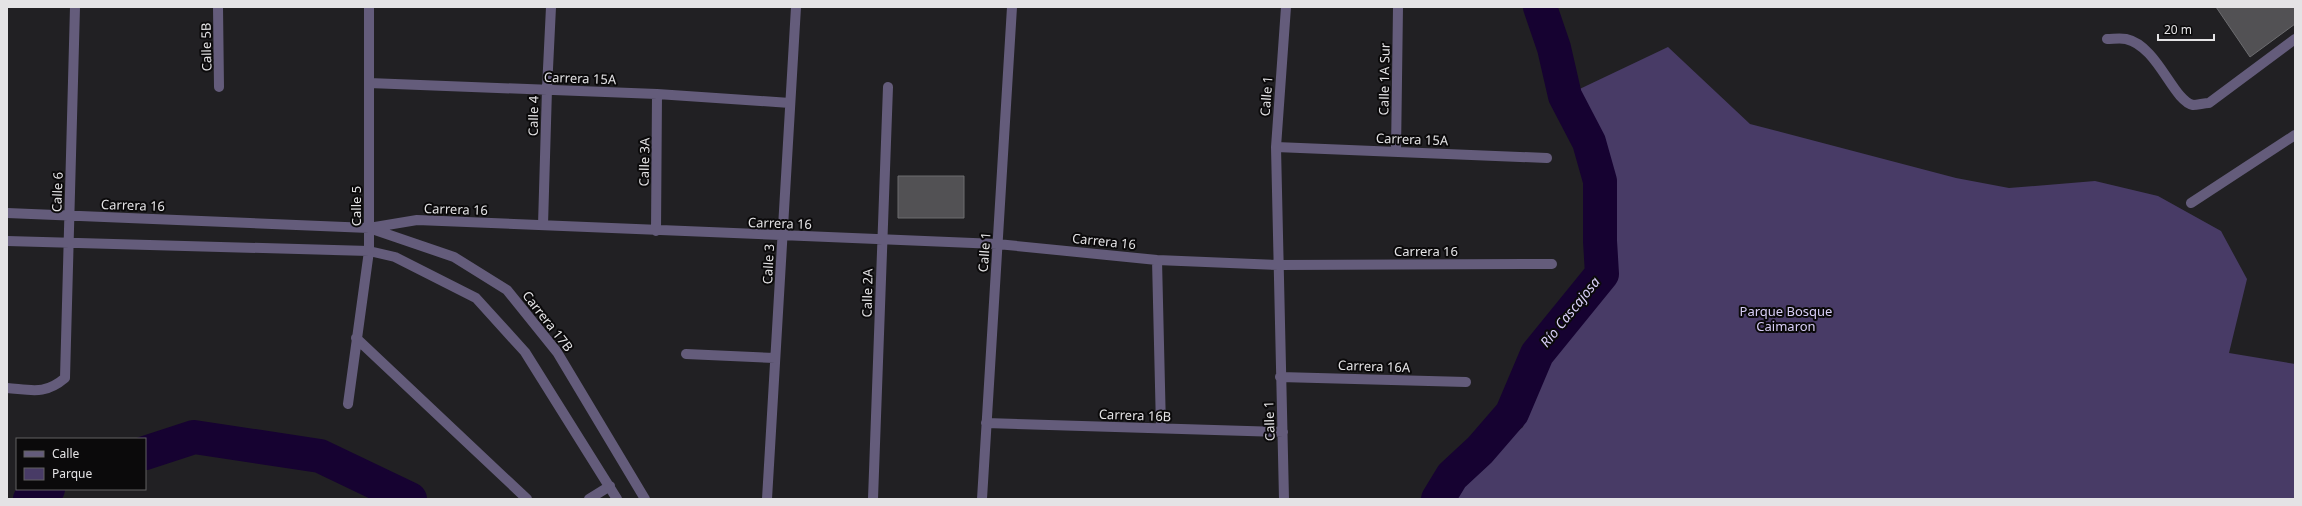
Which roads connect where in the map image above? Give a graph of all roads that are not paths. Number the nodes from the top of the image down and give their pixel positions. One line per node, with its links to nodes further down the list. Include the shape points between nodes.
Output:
1 (75, 7): 23 (street, Calle 6)
2 (218, 7): 12 (street, Calle 5B)
3 (369, 7): 11 (street, Calle 5)
4 (552, 7): 14 (street, Calle 4)
5 (796, 7): 16 (street, Calle 3)
6 (1012, 7): 31 (street, Calle 1)
7 (1286, 7): 18 (street, Calle 1)
8 (1398, 7): 19 (street, Calle 1A Sur)
9 (2107, 39): 10 (street, via 2126,39 2147,52 2163,69 2180,97 2193,105 2209,103)
10 (2295, 39)
11 (369, 83): 14 (street, Carrera 15A); 25 (street, Calle 5)
12 (219, 87)
13 (888, 87): 28 (street, Calle 2A)
14 (547, 89): 15 (street, Carrera 15A); 24 (street, Calle 4)
15 (657, 94): 16 (street, Carrera 15A); 26 (street, Calle 3A)
16 (790, 103): 27 (street, Calle 3)
17 (2295, 136): 21 (street)
18 (1276, 147): 19 (street, Carrera 15A); 35 (street, Calle 1)
19 (1396, 152): 20 (street, Carrera 15A)
20 (1547, 158)
21 (2191, 203)
22 (7, 213): 23 (street, Carrera 16)
23 (69, 215): 25 (street, Carrera 16); 30 (street, Calle 6)
24 (543, 225): 25 (street, Carrera 16, via 417,220); 26 (street, Carrera 16)
25 (369, 228): 32 (street, Calle 5); 50 (street, Carrera 17B, via 454,257 507,290 557,352)
26 (656, 231): 27 (street, Carrera 16)
27 (782, 237): 28 (street, Carrera 16); 38 (street, Calle 3)
28 (881, 239): 31 (street, Carrera 16); 52 (street, Calle 2A, via 879,382)
29 (7, 241): 30 (street)
30 (69, 242): 32 (street); 41 (street, Calle 6, via 65,378 53,388 43,390)
31 (997, 244): 33 (street, Carrera 16); 43 (street, Calle 1)
32 (369, 251): 36 (street, Calle 5); 46 (street, via 395,256 476,298 525,352)
33 (1157, 260): 35 (street, Carrera 16); 44 (street)
34 (1552, 264): 35 (street, Carrera 16)
35 (1278, 265): 39 (street, Calle 1)
36 (356, 338): 42 (street, Calle 5); 47 (street)
37 (686, 354): 38 (street)
38 (775, 358): 51 (street, Calle 3)
39 (1280, 377): 40 (street, Carrera 16A); 45 (street, Calle 1)
40 (1466, 382)
41 (7, 388)
42 (348, 404)
43 (986, 423): 44 (street, Carrera 16B); 53 (street, Calle 1)
44 (1161, 428): 45 (street, Carrera 16B)
45 (1283, 432): 54 (street, Calle 1)
46 (610, 486): 48 (street); 49 (street)
47 (527, 499)
48 (589, 499)
49 (617, 499)
50 (645, 499)
51 (767, 499)
52 (873, 499)
53 (982, 499)
54 (1284, 499)

